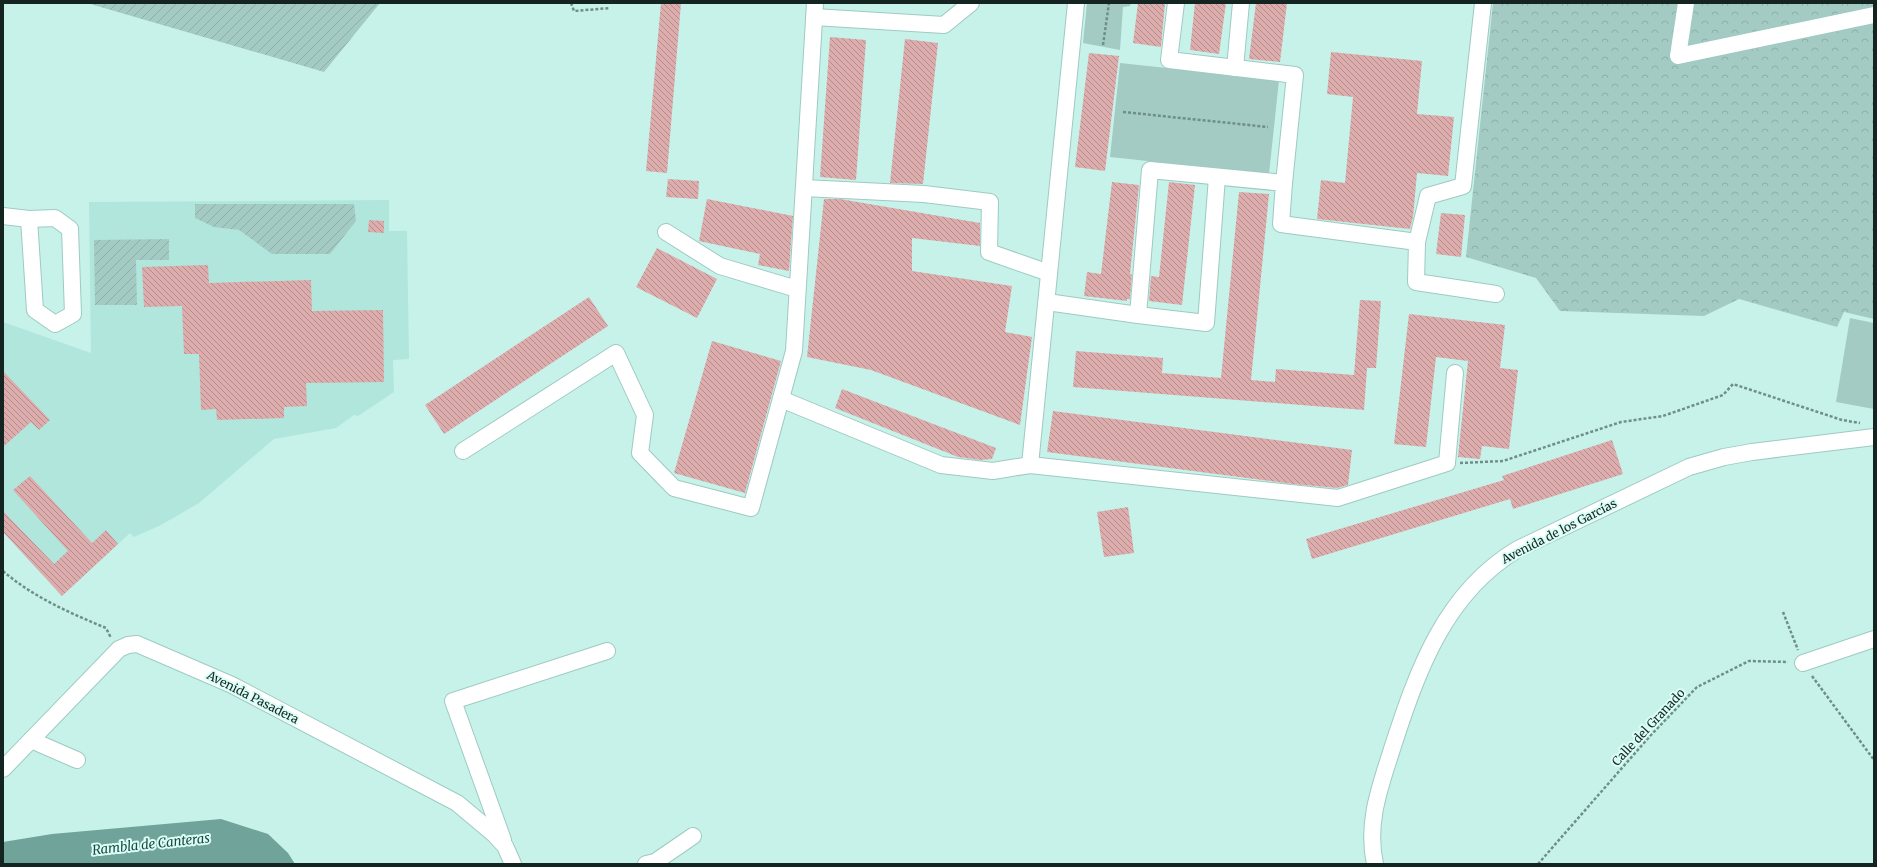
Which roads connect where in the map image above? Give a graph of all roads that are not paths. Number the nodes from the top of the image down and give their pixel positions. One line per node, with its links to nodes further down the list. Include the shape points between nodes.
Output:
1 (971, 3): 7 (street, via 944,25)
2 (1076, 3): 17 (street)
3 (1176, 3): 9 (street, via 1169,60)
4 (1242, 3): 9 (street)
5 (1483, 3): 16 (street, via 1463,186 1428,196)
6 (1686, 3): 8 (street, via 1678,56)
7 (814, 10): 12 (street)
8 (1874, 15)
9 (1235, 68): 11 (street, via 1295,75)
10 (1217, 177): 11 (street); 21 (street, via 1150,170); 21 (street, via 1206,323)
11 (1284, 184): 16 (street, via 1281,224)
12 (804, 188): 17 (street, via 924,194 990,202 989,252); 18 (street)
13 (3, 216): 14 (street)
14 (29, 219): 14 (street, via 35,310 55,324 73,314 70,229 55,218)
15 (666, 232): 18 (street, via 720,266)
16 (1417, 242): 19 (street, via 1416,282)
17 (1050, 273): 20 (street)
18 (798, 289): 23 (street, via 794,351)
19 (1496, 294)
20 (1047, 302): 21 (street); 26 (street)
21 (1138, 315)
22 (1455, 373): 26 (street, via 1447,463 1338,498)
23 (781, 399): 25 (street, via 751,508 674,488 640,453 645,415 616,353); 26 (street, via 941,465 993,471)
24 (1870, 430): 37 (street, Avenida de los Garcías, via 1752,452 1689,467 1518,550 1492,567 1469,589 1446,620 1409,697 1375,802 1372,825)
25 (463, 451)
26 (1030, 465)
27 (1874, 639): 29 (street)
28 (607, 651): 34 (street, via 453,702)
29 (1803, 663)
30 (31, 740): 31 (street); 32 (street); 34 (street, Avenida Pasadera, via 119,649 137,644 232,685 457,804 483,824)
31 (77, 760)
32 (3, 769)
33 (693, 836): 36 (street, via 655,862)
34 (505, 846): 35 (street, Avenida Pasadera)
35 (513, 864)
36 (646, 864)
37 (1375, 864)

